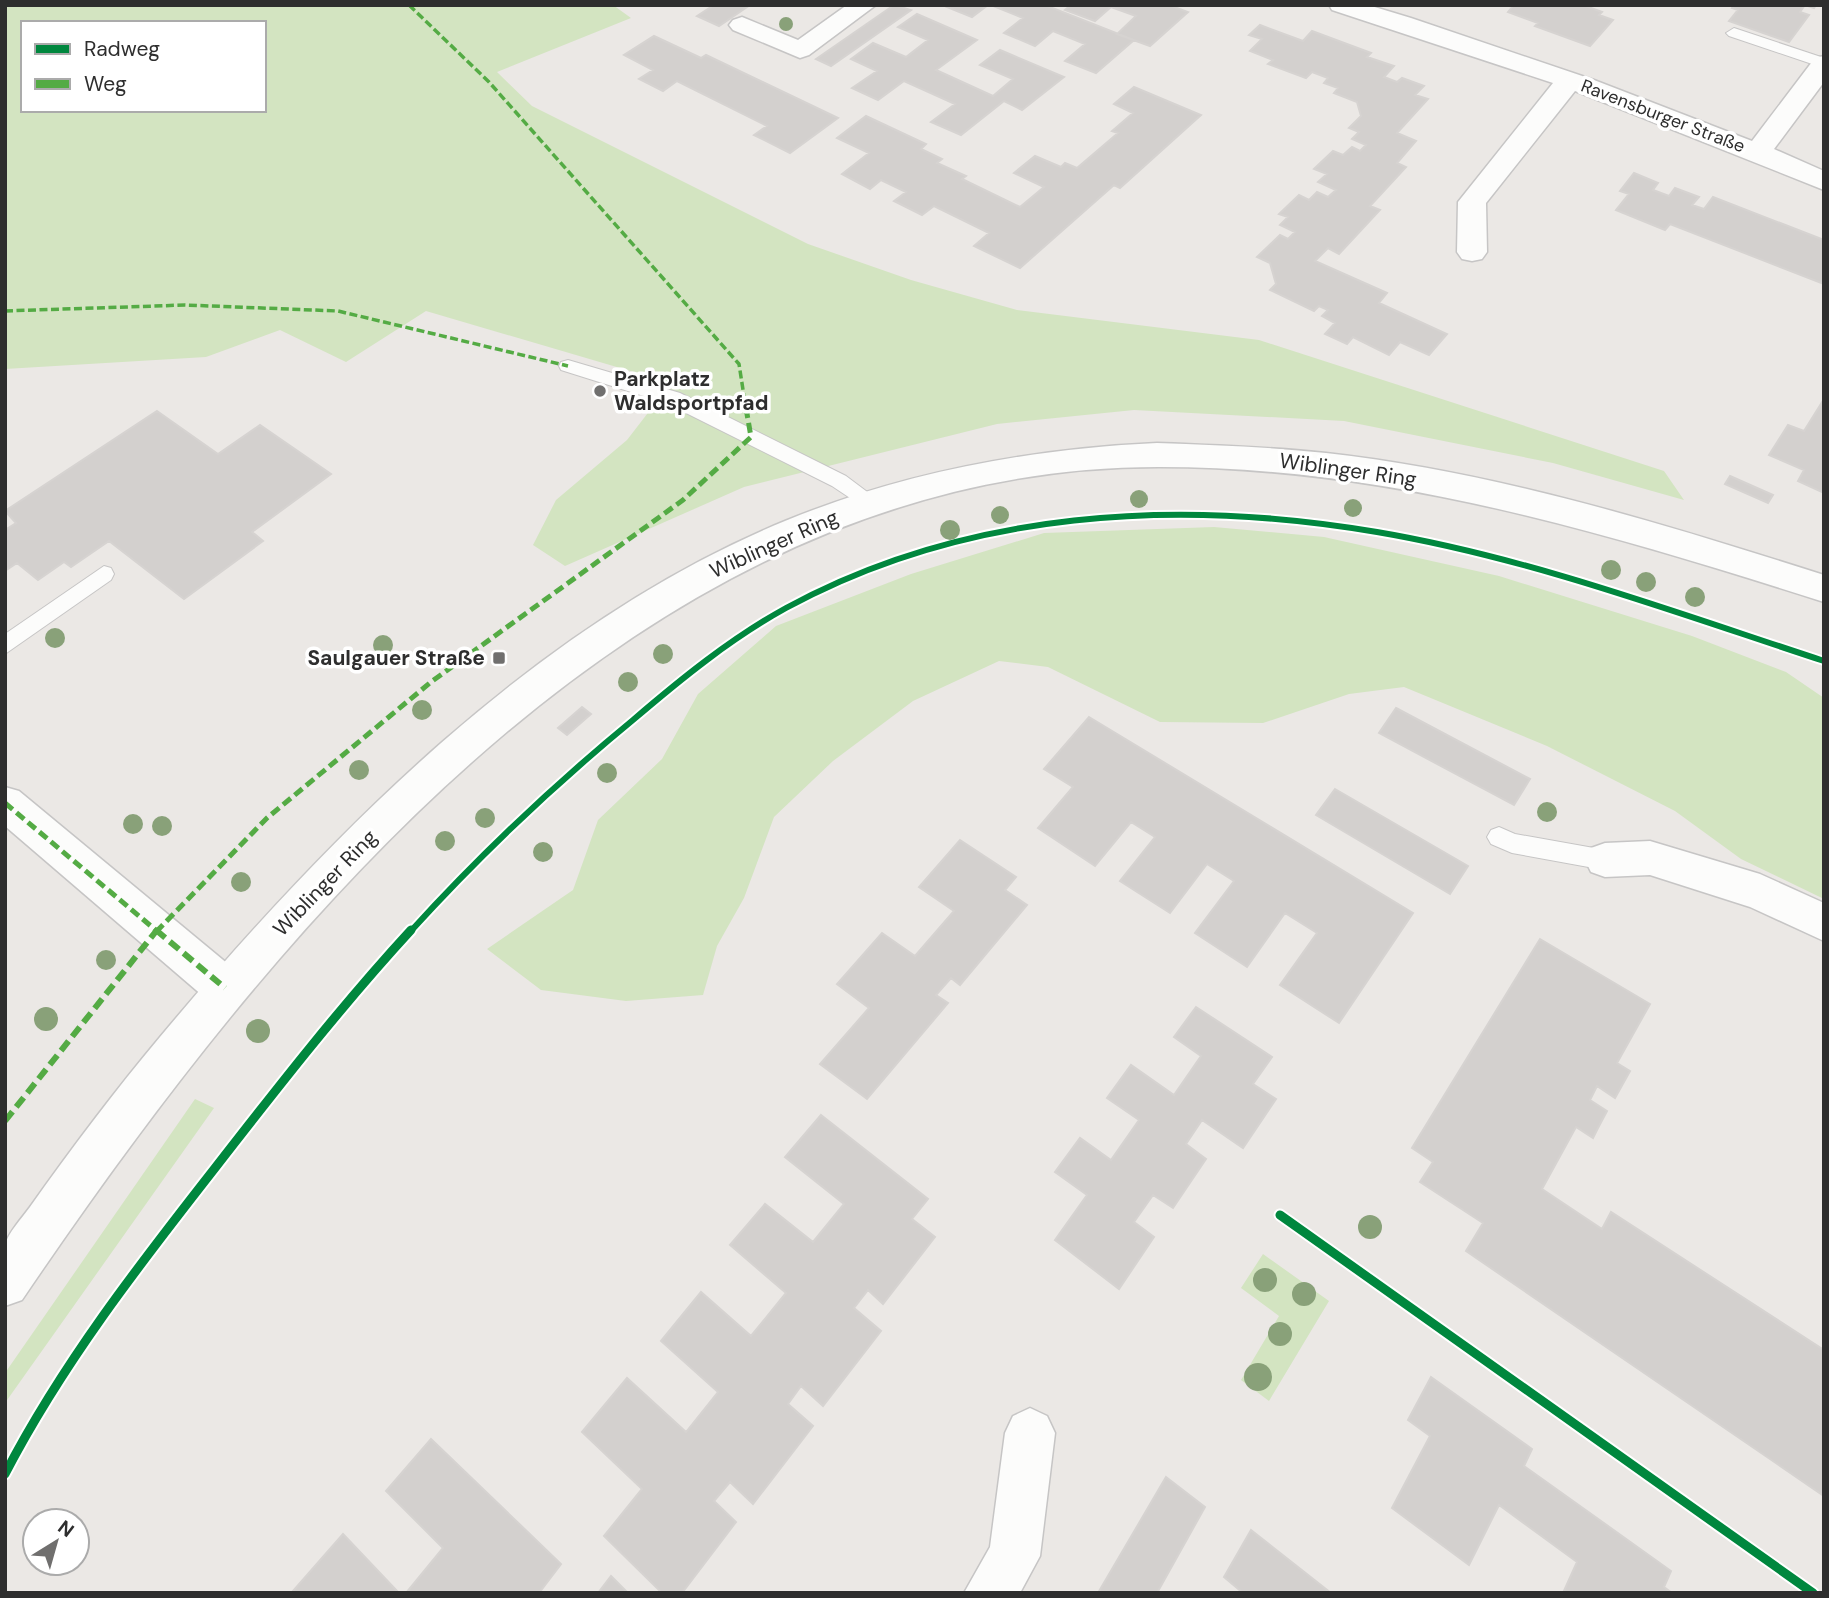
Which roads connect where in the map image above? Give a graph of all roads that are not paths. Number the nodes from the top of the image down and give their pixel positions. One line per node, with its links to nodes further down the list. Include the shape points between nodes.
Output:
1 (864, 5): 3 (street, via 800,50 742,25)
2 (1341, 5): 6 (street, Ravensburger Straße)
3 (762, 12)
4 (1734, 33): 5 (lane)
5 (1824, 63): 7 (street, Ravensburger Straße)
6 (1569, 81): 7 (street, Ravensburger Straße); 9 (street, Ravensburger Straße, via 1472,202)
7 (1758, 152): 8 (street, Ravensburger Straße)
8 (1824, 181)
9 (1472, 252)
10 (568, 366): 11 (lane, via 673,398 839,481)
11 (872, 503): 13 (street, Wiblinger Ring, via 956,479 1066,461 1152,455 1292,461 1532,503); 19 (street, Wiblinger Ring, via 792,532 709,572 637,615 548,679 393,813)
12 (104, 574): 14 (lane)
13 (1824, 589)
14 (5, 646)
15 (5, 803): 19 (street)
16 (1499, 837): 17 (lane, via 1511,844)
17 (1605, 860): 18 (street, via 1650,858 1760,892)
18 (1824, 923)
19 (225, 988): 20 (street, Wiblinger Ring, via 108,1135)
20 (5, 1283)
21 (1030, 1433): 22 (street, via 1014,1556)
22 (990, 1593)

